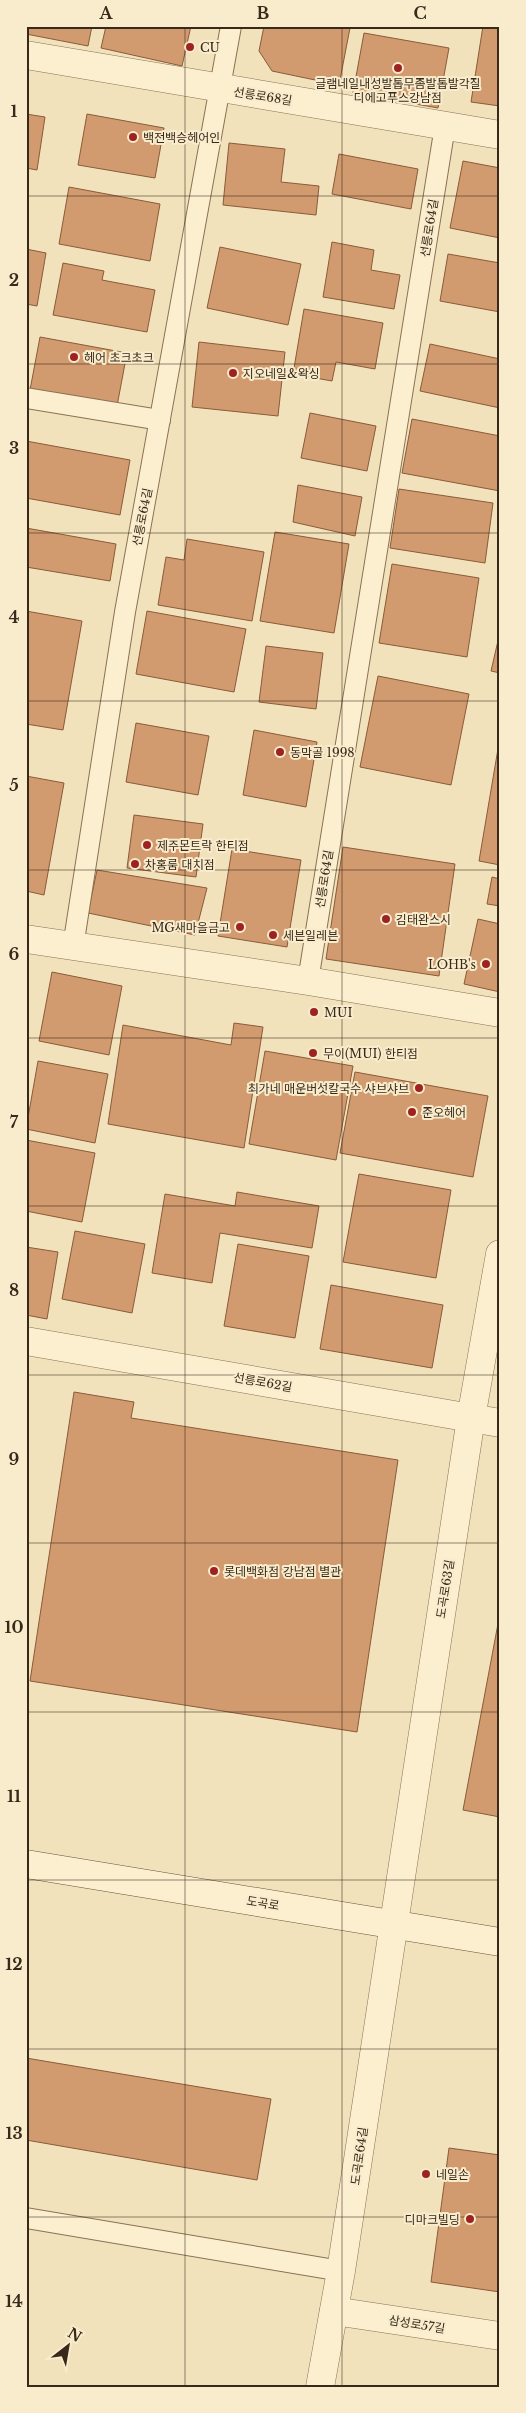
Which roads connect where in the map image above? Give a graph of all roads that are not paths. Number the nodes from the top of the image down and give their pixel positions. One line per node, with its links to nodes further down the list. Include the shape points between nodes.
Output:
1 (230, 26): 3 (lane, 선릉로64길)
2 (26, 56): 3 (street, 선릉로68길)
3 (219, 88): 4 (street, 선릉로68길); 7 (lane, 선릉로64길)
4 (445, 126): 5 (street, 선릉로68길); 10 (lane, 선릉로64길)
5 (500, 135)
6 (26, 398): 7 (lane)
7 (160, 420): 9 (lane, 선릉로64길, via 123,622)
8 (26, 939): 9 (street)
9 (73, 946): 10 (street)
10 (308, 981): 11 (street)
11 (500, 1013)
12 (500, 1254): 14 (street, 도곡로63길)
13 (26, 1341): 14 (street, 선릉로62길)
14 (471, 1418): 15 (street, 선릉로62길); 17 (street, 도곡로63길)
15 (500, 1423)
16 (26, 1864): 17 (street, 도곡로)
17 (393, 1925): 18 (street, 도곡로); 20 (street, 도곡로64길)
18 (500, 1942)
19 (26, 2218): 20 (lane)
20 (342, 2271): 21 (street, 도곡로64길)
21 (334, 2311): 22 (street, 삼성로57길); 23 (street, 도곡로64길)
22 (500, 2336)
23 (320, 2387)

